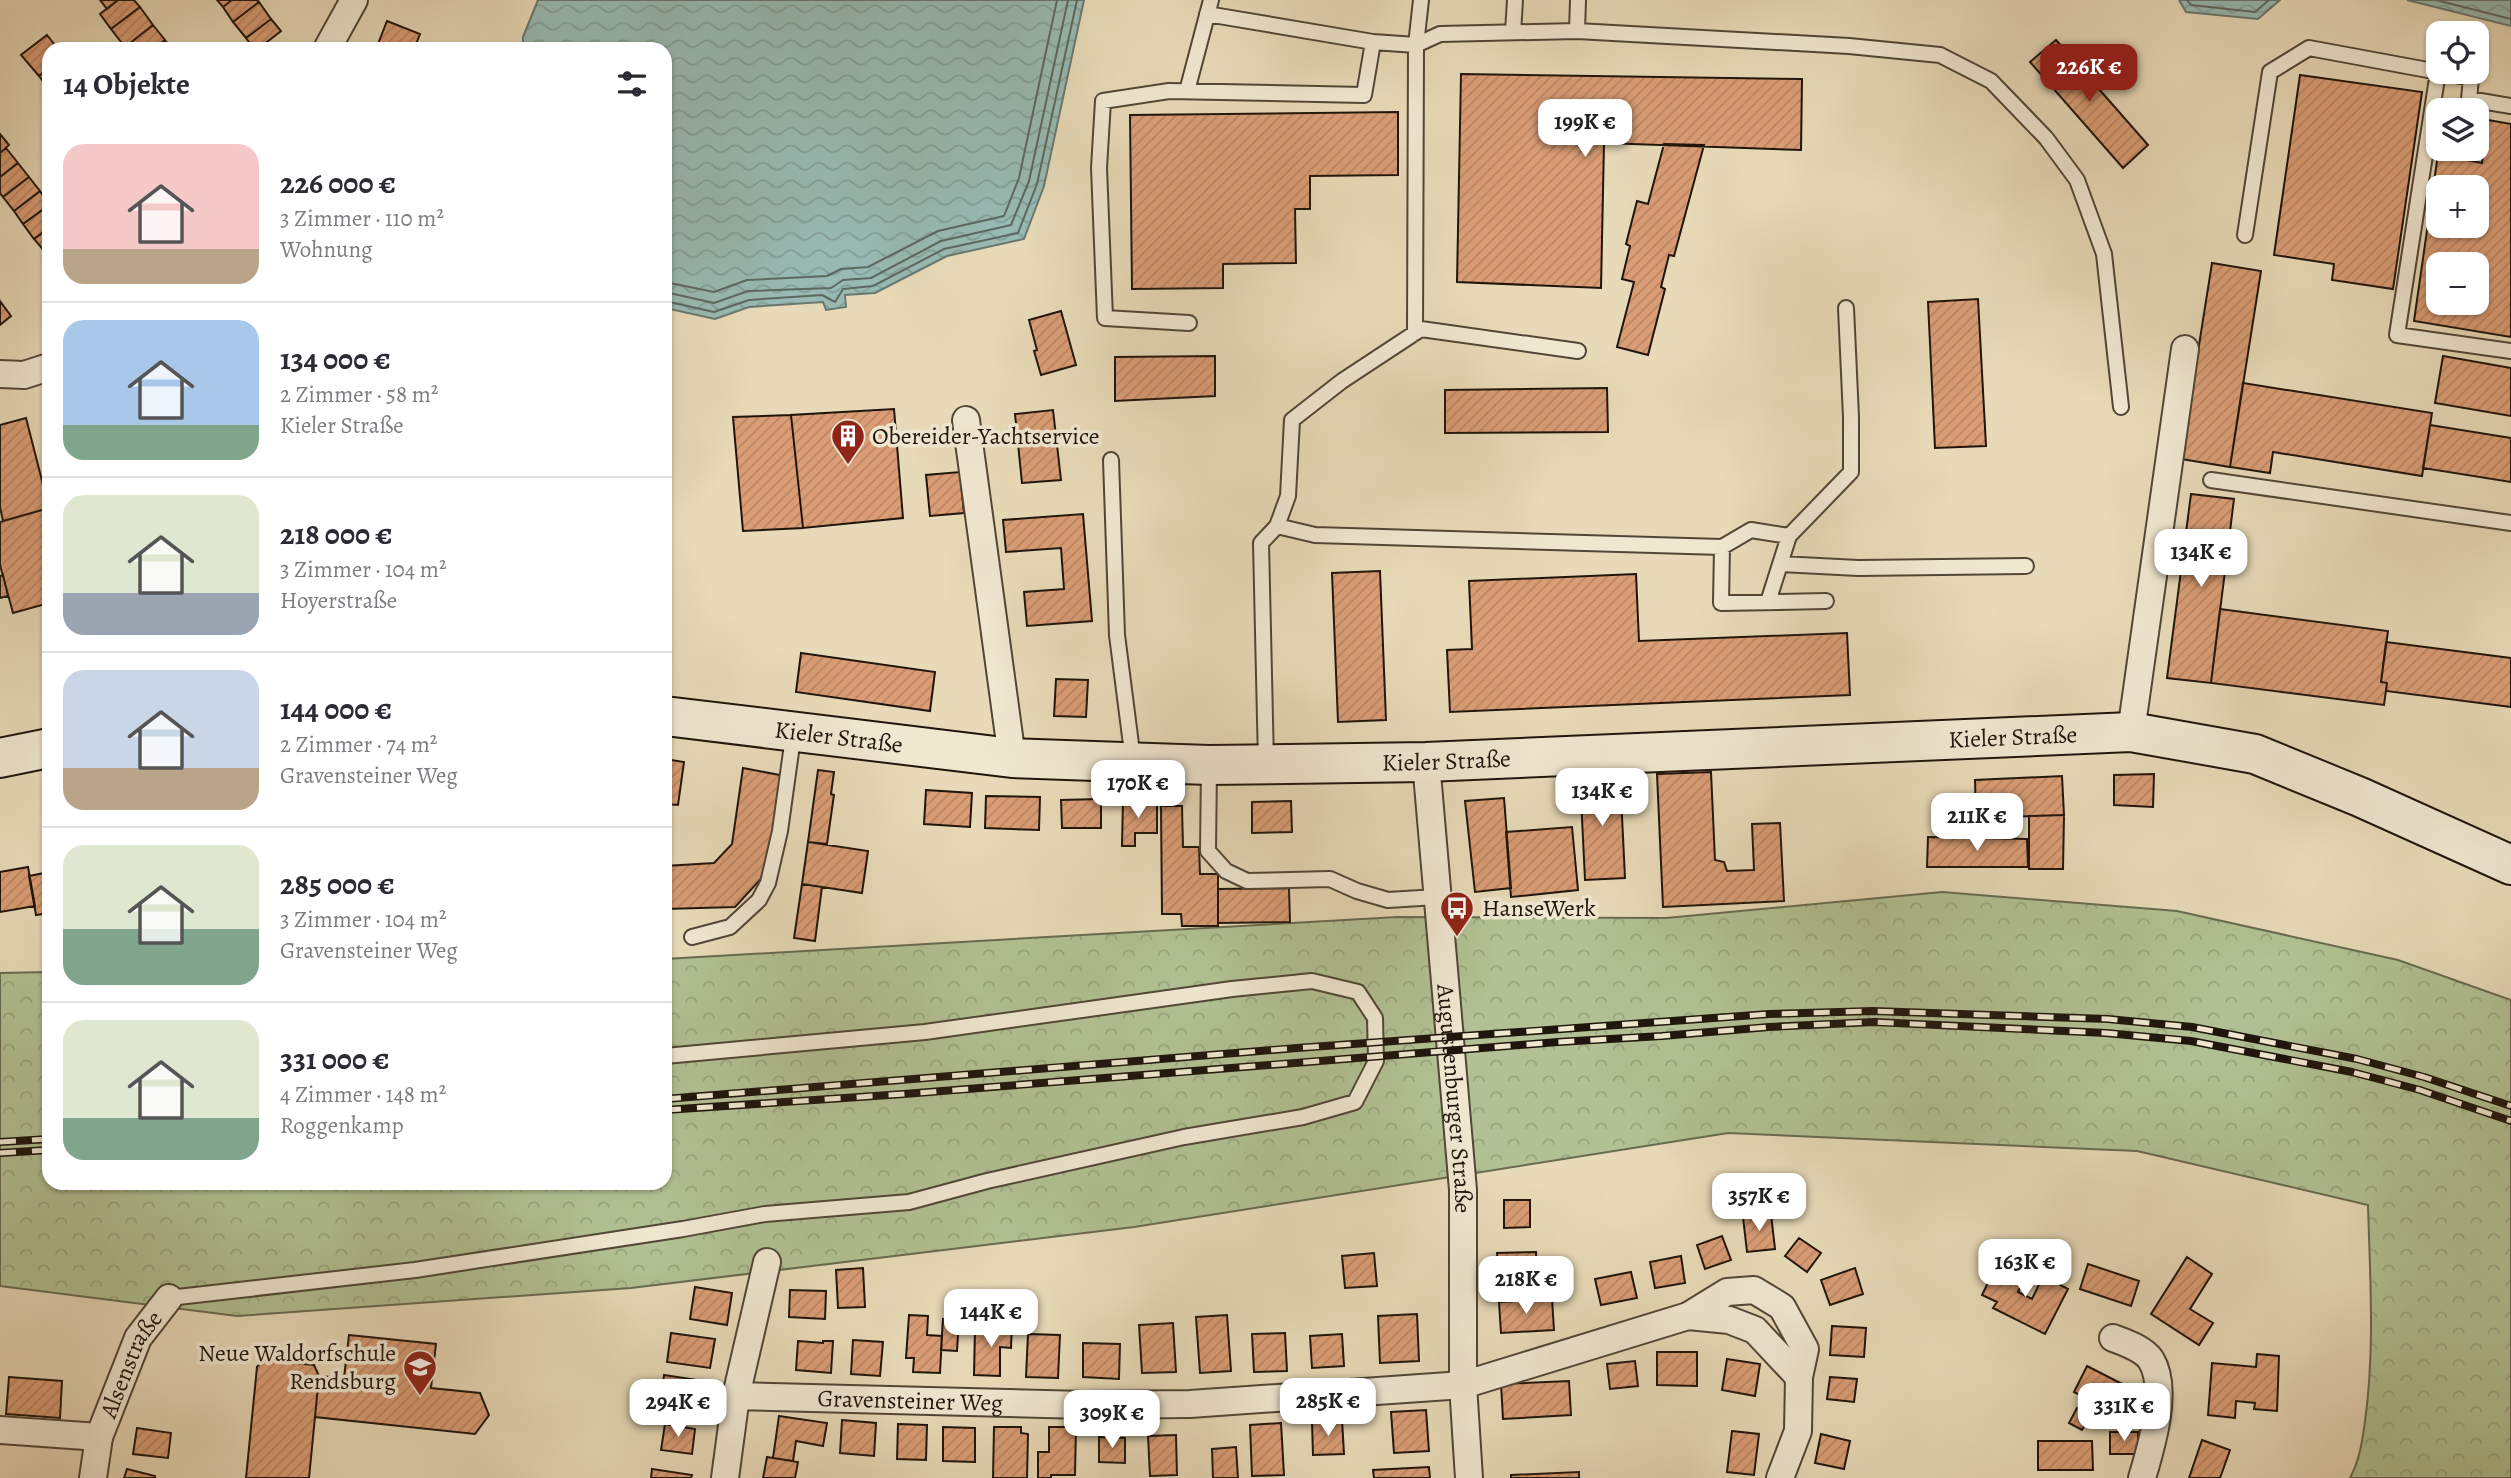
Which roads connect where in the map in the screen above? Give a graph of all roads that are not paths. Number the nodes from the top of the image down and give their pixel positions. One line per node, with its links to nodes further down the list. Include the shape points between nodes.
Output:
1 (354, 0): 8 (street)
2 (1421, 0): 10 (lane)
3 (1515, 0): 7 (lane)
4 (1578, 0): 6 (lane)
5 (1209, 7): 9 (lane); 14 (lane)
6 (1577, 31): 7 (lane); 25 (lane, via 1940,55 1991,81 2046,138 2077,180 2104,254)
7 (1513, 32): 10 (lane, via 1440,34)
8 (331, 42)
9 (1373, 42): 10 (lane); 14 (lane, via 1364,95)
10 (1416, 45): 19 (lane)
11 (2426, 70): 16 (lane, via 2309,48 2270,72)
12 (2436, 84): 22 (lane, via 2396,335)
13 (2470, 84): 15 (lane, via 2469,99)
14 (1187, 91): 18 (lane, via 1103,101 1100,169 1105,318)
15 (2511, 106)
16 (2245, 235)
17 (1846, 308): 31 (lane, via 1851,472)
18 (1189, 323)
19 (1415, 333): 21 (lane, via 1421,329); 30 (lane, via 1292,420 1288,496)
20 (2185, 349): 39 (street)
21 (1578, 351)
22 (2511, 351)
23 (42, 370): 24 (street)
24 (0, 374)
25 (2121, 407)
26 (966, 420): 42 (street)
27 (1111, 460): 43 (lane, via 1118,635)
28 (2211, 480): 29 (lane)
29 (2511, 523)
30 (1277, 527): 32 (lane, via 1315,536); 45 (lane, via 1261,543 1260,558)
31 (1789, 536): 32 (lane, via 1751,530); 33 (lane)
32 (1721, 547): 36 (lane, via 1721,603)
33 (1781, 564): 34 (lane); 36 (lane)
34 (2026, 566)
35 (1826, 601): 36 (lane)
36 (1768, 602)
37 (672, 717): 38 (main road, Kieler Straße)
38 (792, 731): 42 (main road, Kieler Straße); 49 (lane, via 780,831 768,883 759,900 730,927)
39 (2131, 732): 44 (main road, Kieler Straße); 47 (main road, Kieler Straße, via 2255,754)
40 (42, 749): 41 (main road)
41 (0, 758)
42 (1012, 758): 43 (main road, Kieler Straße)
43 (1133, 761): 46 (main road, Kieler Straße)
44 (1426, 762): 45 (main road, Kieler Straße); 48 (street, Augustenburger Straße)
45 (1266, 764): 46 (main road, Kieler Straße)
46 (1209, 765): 48 (lane, via 1208,851 1226,871 1247,881 1329,879 1388,900)
47 (2511, 866)
48 (1437, 897): 56 (street, Augustenburger Straße, via 1463,1190)
49 (692, 937)
50 (672, 1055): 52 (lane, via 925,1032 1312,981 1358,992 1375,1018 1376,1061 1355,1101 1303,1117 1184,1138 909,1202 765,1214 415,1270)
51 (767, 1262): 57 (street)
52 (169, 1298): 59 (street, Alsenstraße, via 138,1338)
53 (1688, 1315): 55 (street, via 1729,1320 1755,1330); 55 (street, via 1727,1292 1754,1290 1782,1307 1805,1349); 56 (street, Gravensteiner Weg)
54 (2113, 1338): 64 (street, via 2150,1357 2157,1376 2155,1427)
55 (1799, 1377): 63 (street, via 1798,1430)
56 (1464, 1385): 57 (street, Gravensteiner Weg, via 1189,1404); 62 (street, Augustenburger Straße)
57 (736, 1396): 61 (street)
58 (0, 1430): 59 (street, Alsenstraße)
59 (99, 1437): 60 (street, Alsenstraße)
60 (93, 1478)
61 (724, 1478)
62 (1469, 1478)
63 (1780, 1478)
64 (2142, 1478)

